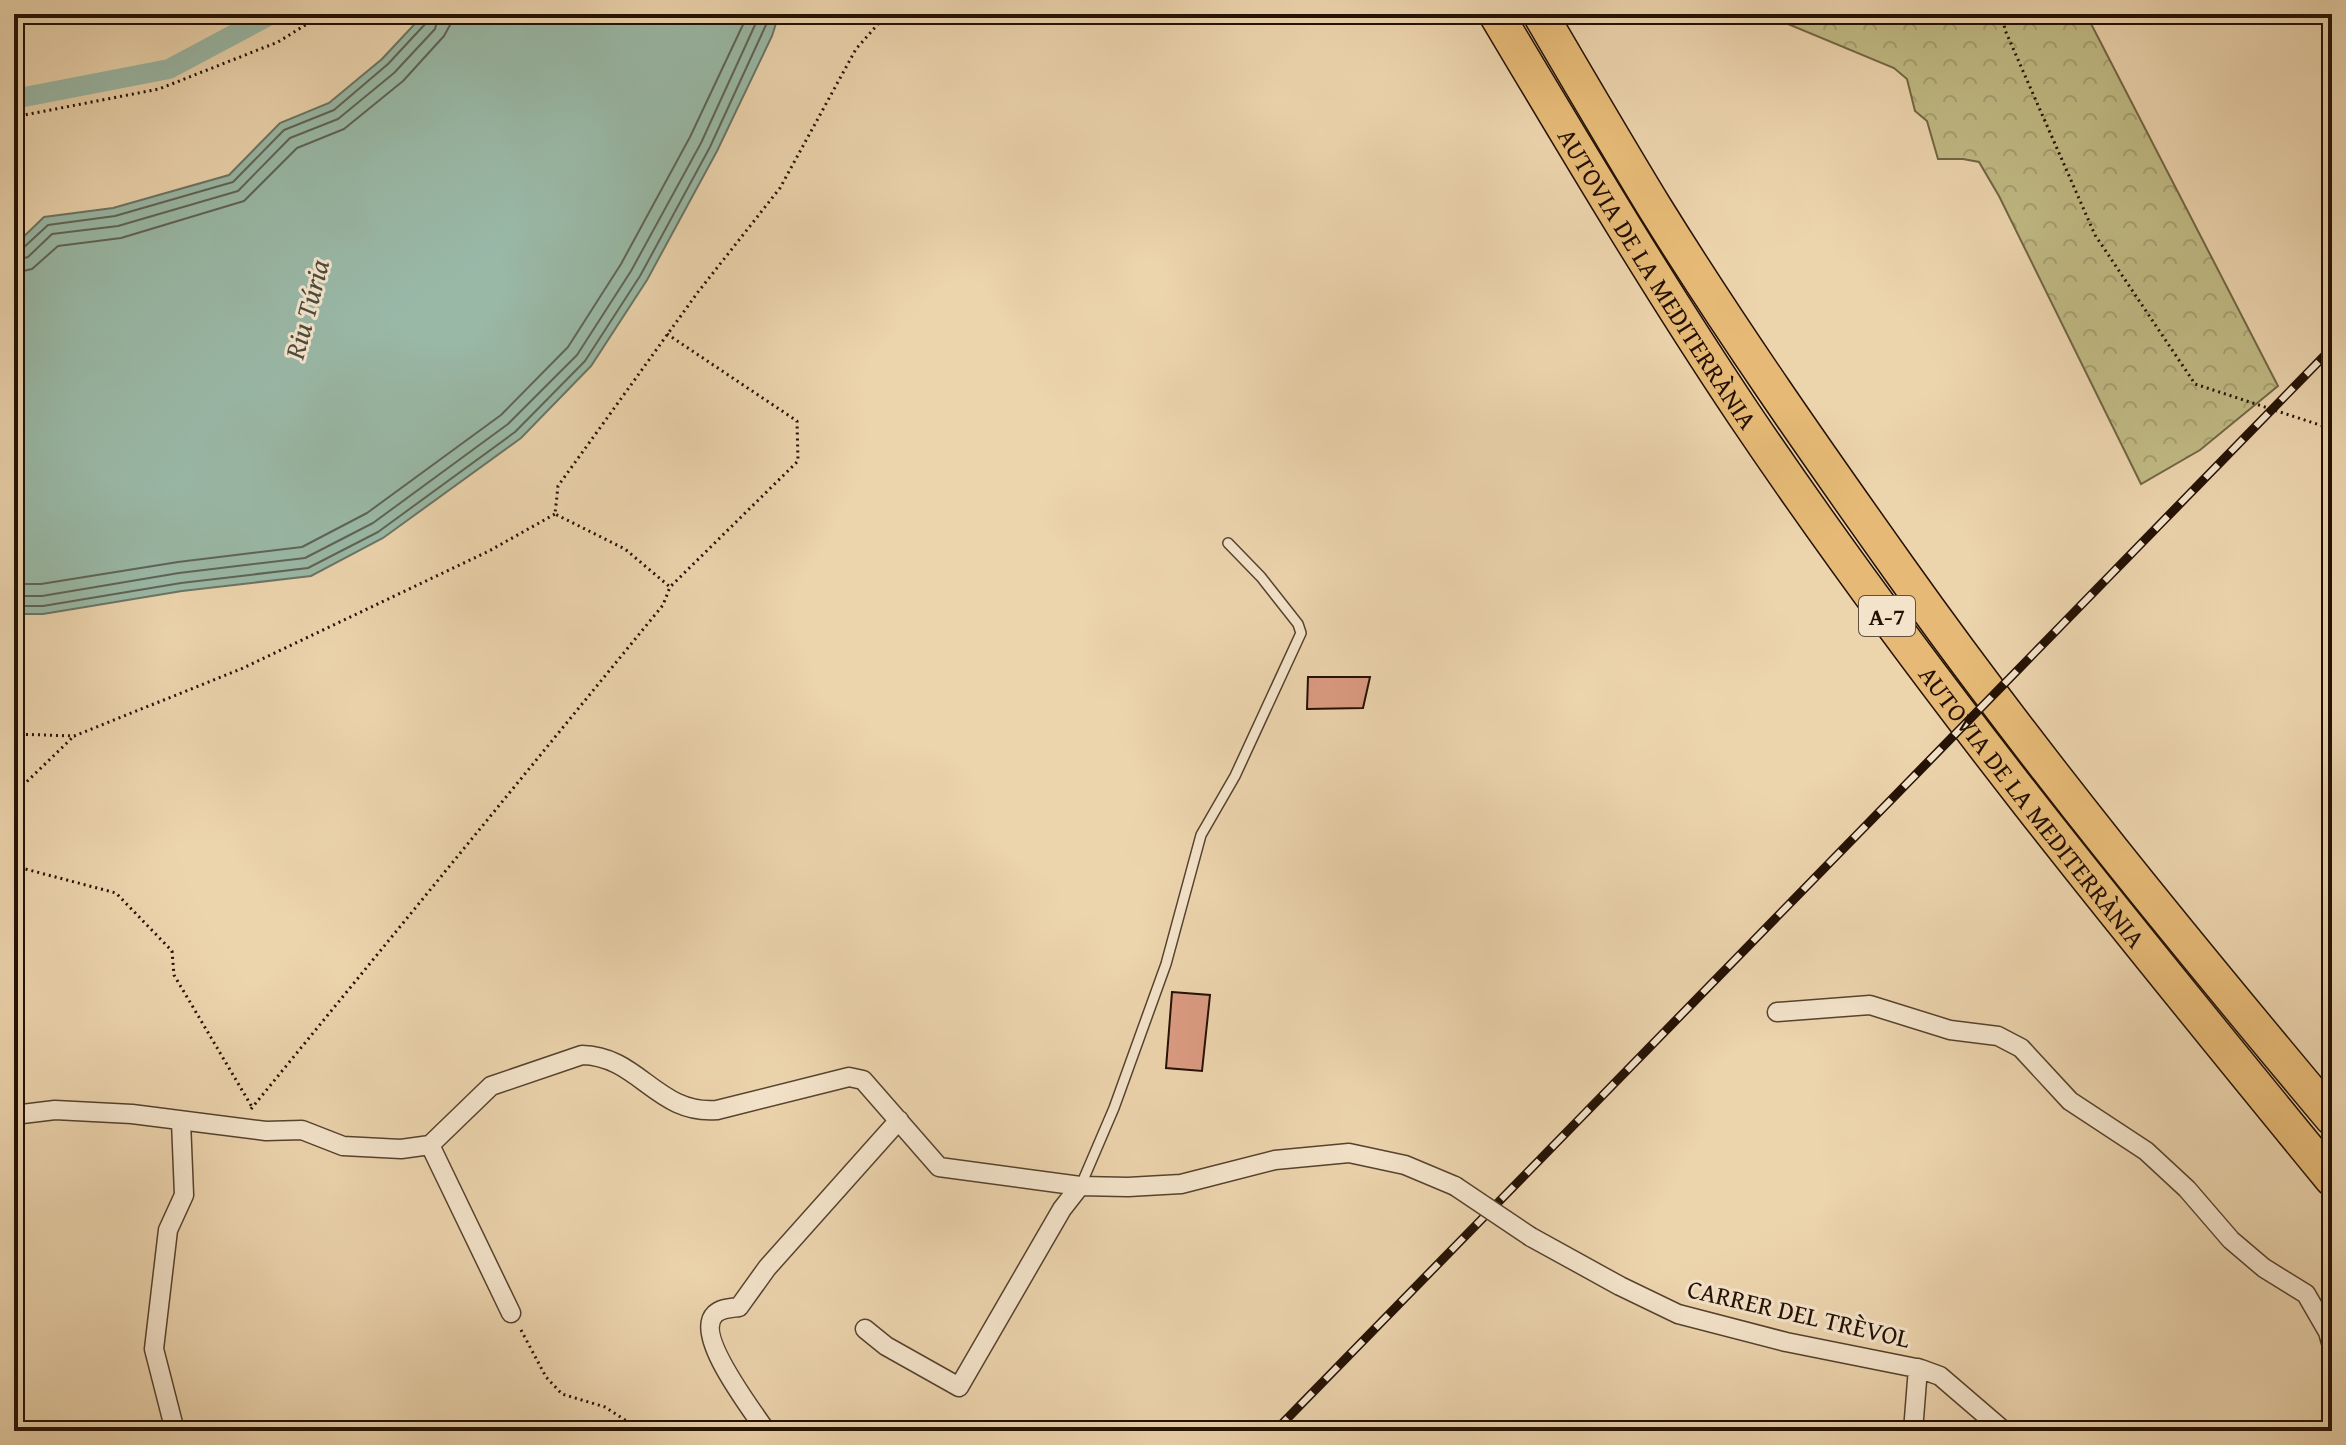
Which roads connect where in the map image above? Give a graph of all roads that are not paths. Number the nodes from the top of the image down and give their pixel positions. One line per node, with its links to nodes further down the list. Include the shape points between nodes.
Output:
1 (1496, 14): 10 (highway, AUTOVIA DE LA MEDITERRÀNIA / A-7, via 1651,271 1743,413 1870,592 2014,787)
2 (1540, 14): 6 (highway, AUTOVIA DE LA MEDITERRÀNIA / A-7, via 1656,210 1902,573 2176,931)
3 (1228, 543): 11 (lane, via 1261,577 1301,633 1235,776 1201,835 1166,964)
4 (1777, 1012): 14 (street, via 1870,1005 1950,1030 1998,1036 2021,1048 2070,1101 2146,1151 2231,1240 2306,1294)
5 (14, 1115): 8 (street, via 55,1110)
6 (2332, 1118)
7 (899, 1120): 9 (street, CARRER DEL TRÈVOL, via 863,1080 849,1077 704,1111 674,1104 619,1063 582,1055 491,1086); 11 (street, CARRER DEL TRÈVOL, via 939,1167); 17 (street, via 767,1268 739,1307 722,1309 709,1322 717,1355)
8 (181, 1121): 9 (street, via 302,1130 343,1146); 16 (street, via 184,1195 168,1230 154,1349)
9 (430, 1145): 12 (street)
10 (2332, 1179)
11 (1080, 1186): 13 (street, via 959,1387); 15 (street, CARRER DEL TRÈVOL, bridge, via 1181,1184 1275,1160 1349,1153 1405,1165 1455,1186 1531,1237 1678,1314)
12 (511, 1313)
13 (865, 1329)
14 (2332, 1346)
15 (1918, 1368): 18 (street); 19 (street, CARRER DEL TRÈVOL, via 1940,1376)
16 (175, 1431)
17 (766, 1431)
18 (1913, 1431)
19 (2004, 1431)

